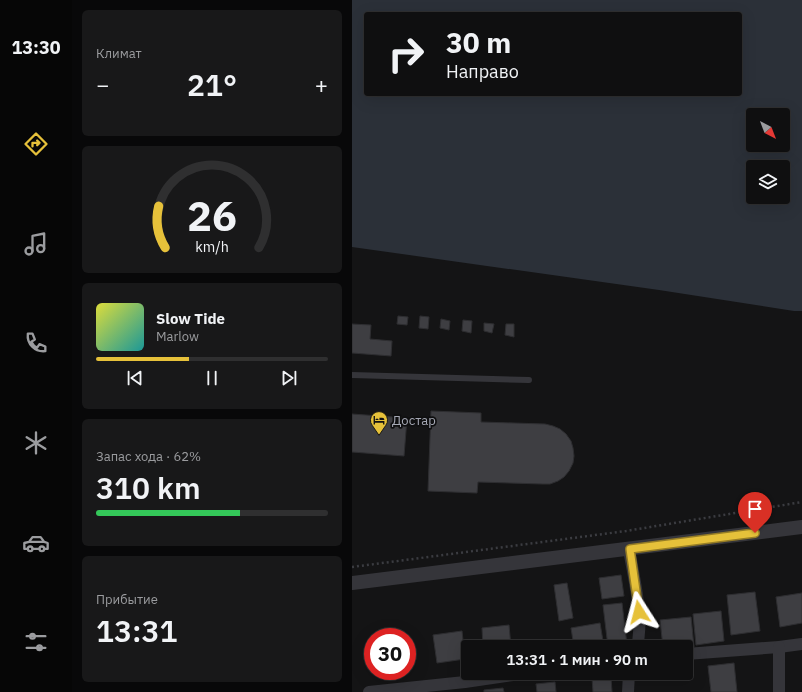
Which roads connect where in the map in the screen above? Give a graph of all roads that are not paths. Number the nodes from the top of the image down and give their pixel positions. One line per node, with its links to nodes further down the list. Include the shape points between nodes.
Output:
1 (352, 375): 2 (lane)
2 (529, 380)
3 (802, 528): 4 (street)
4 (630, 549): 5 (street); 6 (street, via 639,612)
5 (352, 583)
6 (638, 640)
7 (802, 644): 8 (street)
8 (779, 647): 9 (street); 15 (street)
9 (693, 653)
10 (496, 680): 12 (street)
11 (629, 680): 14 (street)
12 (465, 687): 13 (street)
13 (369, 692)
14 (628, 692)
15 (779, 692)

